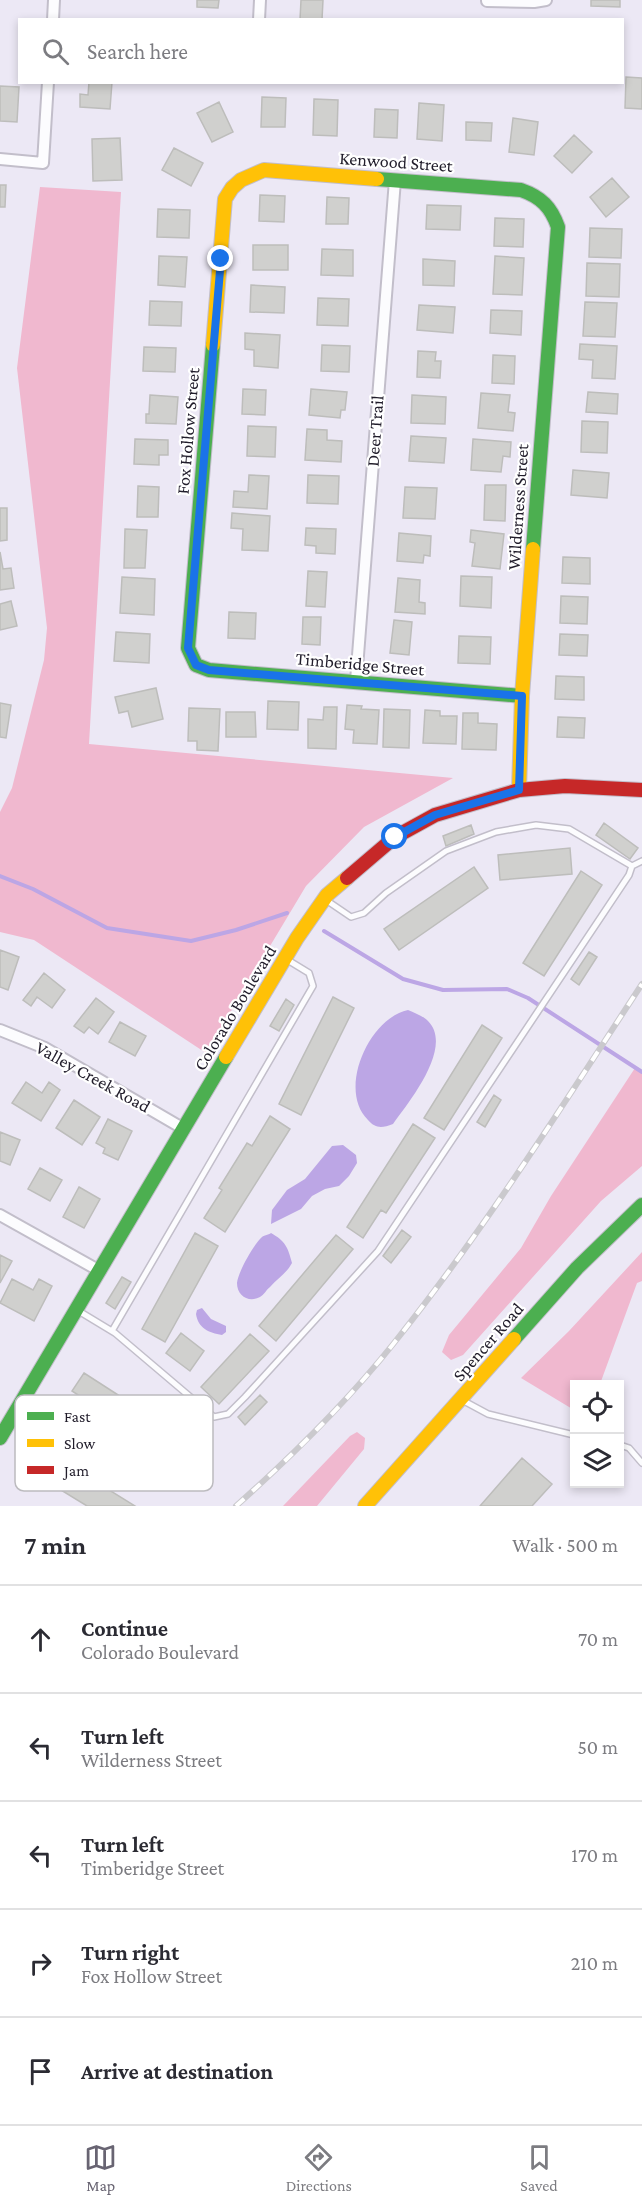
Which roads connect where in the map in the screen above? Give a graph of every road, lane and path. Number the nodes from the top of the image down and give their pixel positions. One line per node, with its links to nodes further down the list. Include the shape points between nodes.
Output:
1 (54, 0): 5 (street)
2 (261, 0): 6 (street)
3 (546, 0): 4 (street)
4 (487, 1)
5 (53, 18)
6 (259, 18)
7 (48, 84): 8 (street, via 43,163)
8 (0, 159)
9 (394, 180): 10 (street, Kenwood Street, via 264,170 238,180); 11 (street, Kenwood Street, via 521,190 544,200); 13 (street, Deer Trail)
10 (225, 199): 12 (street, Fox Hollow Street, via 188,648)
11 (558, 227): 14 (street, Wilderness Street)
12 (196, 665): 13 (street, Timberidge Street, via 209,670)
13 (356, 681): 14 (street, Timberidge Street)
14 (522, 696): 15 (street, Wilderness Street)
15 (519, 790): 16 (street, Colorado Boulevard, via 566,786); 19 (street, Colorado Boulevard, via 435,815 395,837)
16 (642, 790)
17 (642, 861): 18 (lane)
18 (632, 866): 19 (lane, via 569,829 536,825 496,832 446,851 364,913 351,916); 32 (lane, via 378,1251 245,1397 228,1414)
19 (325, 899): 20 (street, Colorado Boulevard)
20 (285, 958): 22 (street, Colorado Boulevard); 27 (lane, via 309,974 313,986)
21 (0, 1030): 22 (street, Valley Creek Road, via 45,1048)
22 (184, 1129): 25 (street, Colorado Boulevard)
23 (642, 1205): 30 (street, Spencer Road, via 577,1268)
24 (0, 1215): 25 (street)
25 (100, 1271): 26 (street, Colorado Boulevard)
26 (77, 1310): 27 (lane); 28 (street, Colorado Boulevard)
27 (112, 1331): 29 (lane)
28 (27, 1395)
29 (188, 1395)
30 (461, 1400): 33 (lane, via 488,1414); 37 (street, Spencer Road)
31 (15, 1414): 34 (street, Colorado Boulevard)
32 (213, 1416)
33 (570, 1434)
34 (0, 1438)
35 (624, 1446): 36 (lane)
36 (642, 1463)
37 (371, 1503)

